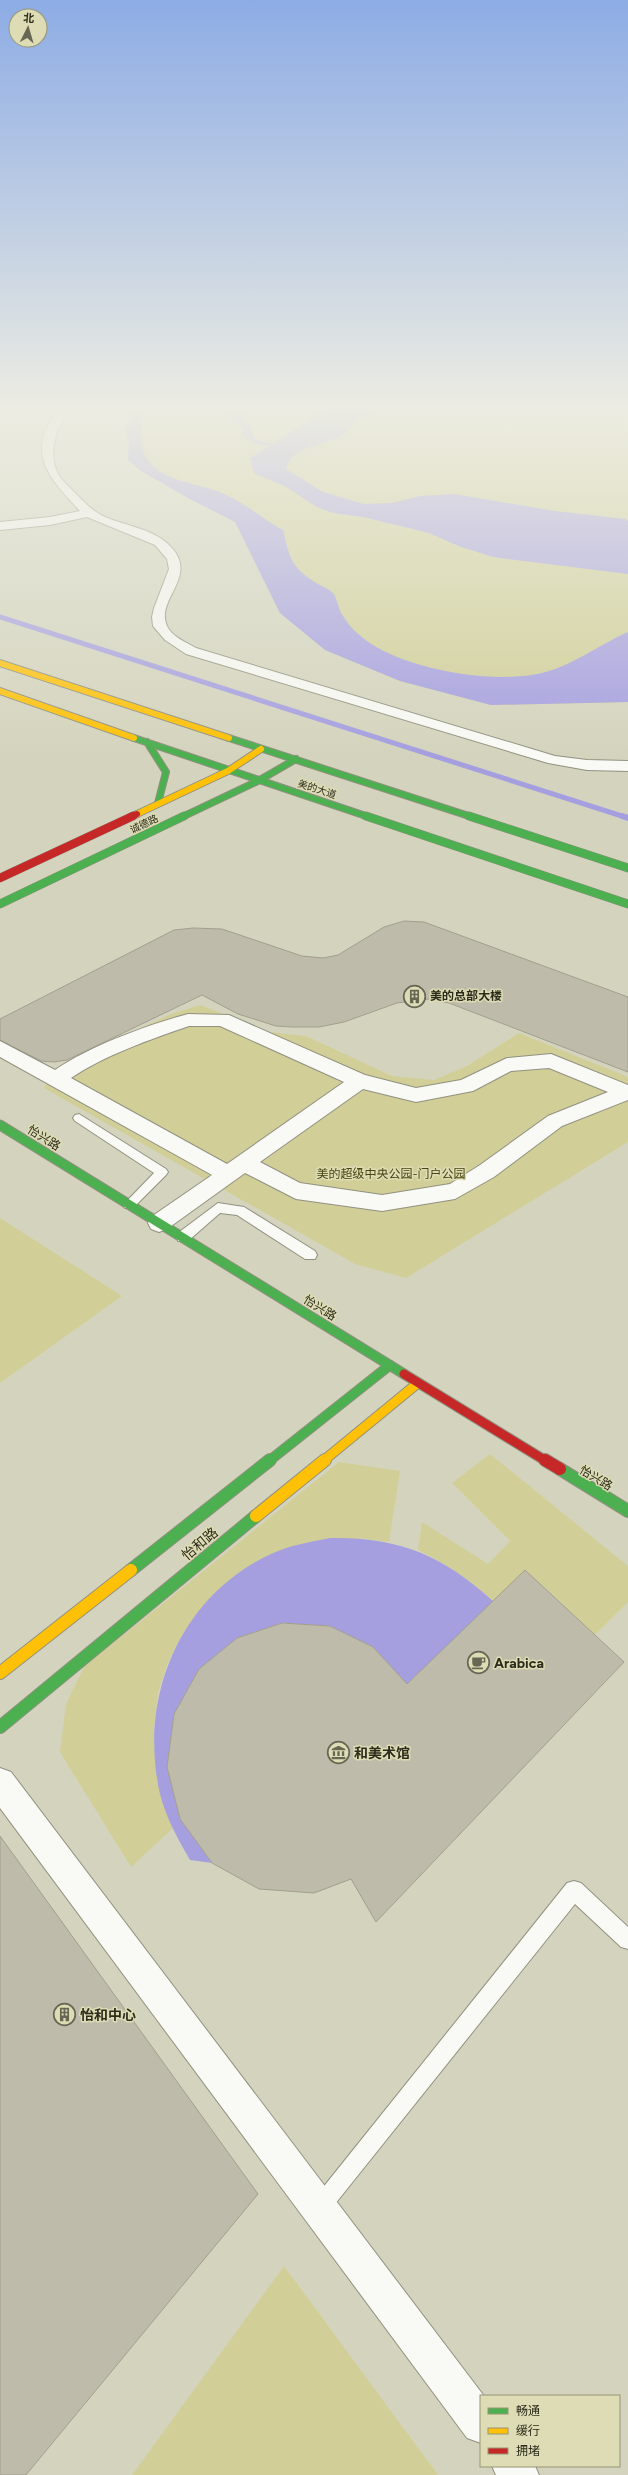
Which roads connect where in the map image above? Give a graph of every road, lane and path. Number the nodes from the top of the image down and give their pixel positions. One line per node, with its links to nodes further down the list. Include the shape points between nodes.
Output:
1 (34, 524): 3 (street)
2 (114, 524): 9 (street, via 167,550 174,564 174,582 159,613 160,626 170,638 191,651 552,760 587,765)
3 (2, 529)
4 (0, 663): 7 (main road, 美的大道)
5 (0, 691): 6 (main road, 美的大道)
6 (147, 742): 10 (main road, 美的大道); 12 (main road, via 166,772)
7 (261, 749): 8 (main road, 美的大道); 10 (main road, 诚德路)
8 (296, 760): 11 (main road, 诚德路); 13 (main road, 美的大道)
9 (628, 766)
10 (228, 771): 11 (main road, 美的大道); 12 (main road, 诚德路)
11 (258, 781): 15 (main road, 诚德路); 16 (main road, 美的大道)
12 (158, 803): 14 (main road, 诚德路)
13 (628, 868)
14 (0, 878)
15 (0, 904)
16 (628, 904)
17 (0, 1048): 18 (street)
18 (57, 1078): 19 (street, via 76,1065 157,1030 188,1020 222,1020); 23 (street)
19 (360, 1082): 20 (street, via 416,1095 466,1086 507,1065 551,1062); 23 (street)
20 (628, 1092): 23 (street, via 555,1121 455,1191 382,1203 296,1191)
21 (79, 1118): 24 (lane, via 162,1172)
22 (0, 1125): 24 (main road, 怡兴路)
23 (236, 1169): 25 (street)
24 (129, 1205): 25 (main road, 怡兴路)
25 (159, 1222): 26 (main road, 怡兴路)
26 (183, 1237): 27 (lane, via 218,1208 238,1210); 28 (main road, 怡兴路)
27 (310, 1255)
28 (390, 1365): 29 (main road, 怡兴路); 31 (main road, 怡和路)
29 (418, 1383): 30 (main road, 怡兴路); 32 (main road, 怡和路)
30 (628, 1511)
31 (0, 1673)
32 (0, 1727)
33 (0, 1783): 35 (street)
34 (628, 1940): 35 (lane, via 574,1890)
35 (319, 2208): 36 (street)
36 (480, 2423)
37 (513, 2467): 38 (street)
38 (519, 2475)

